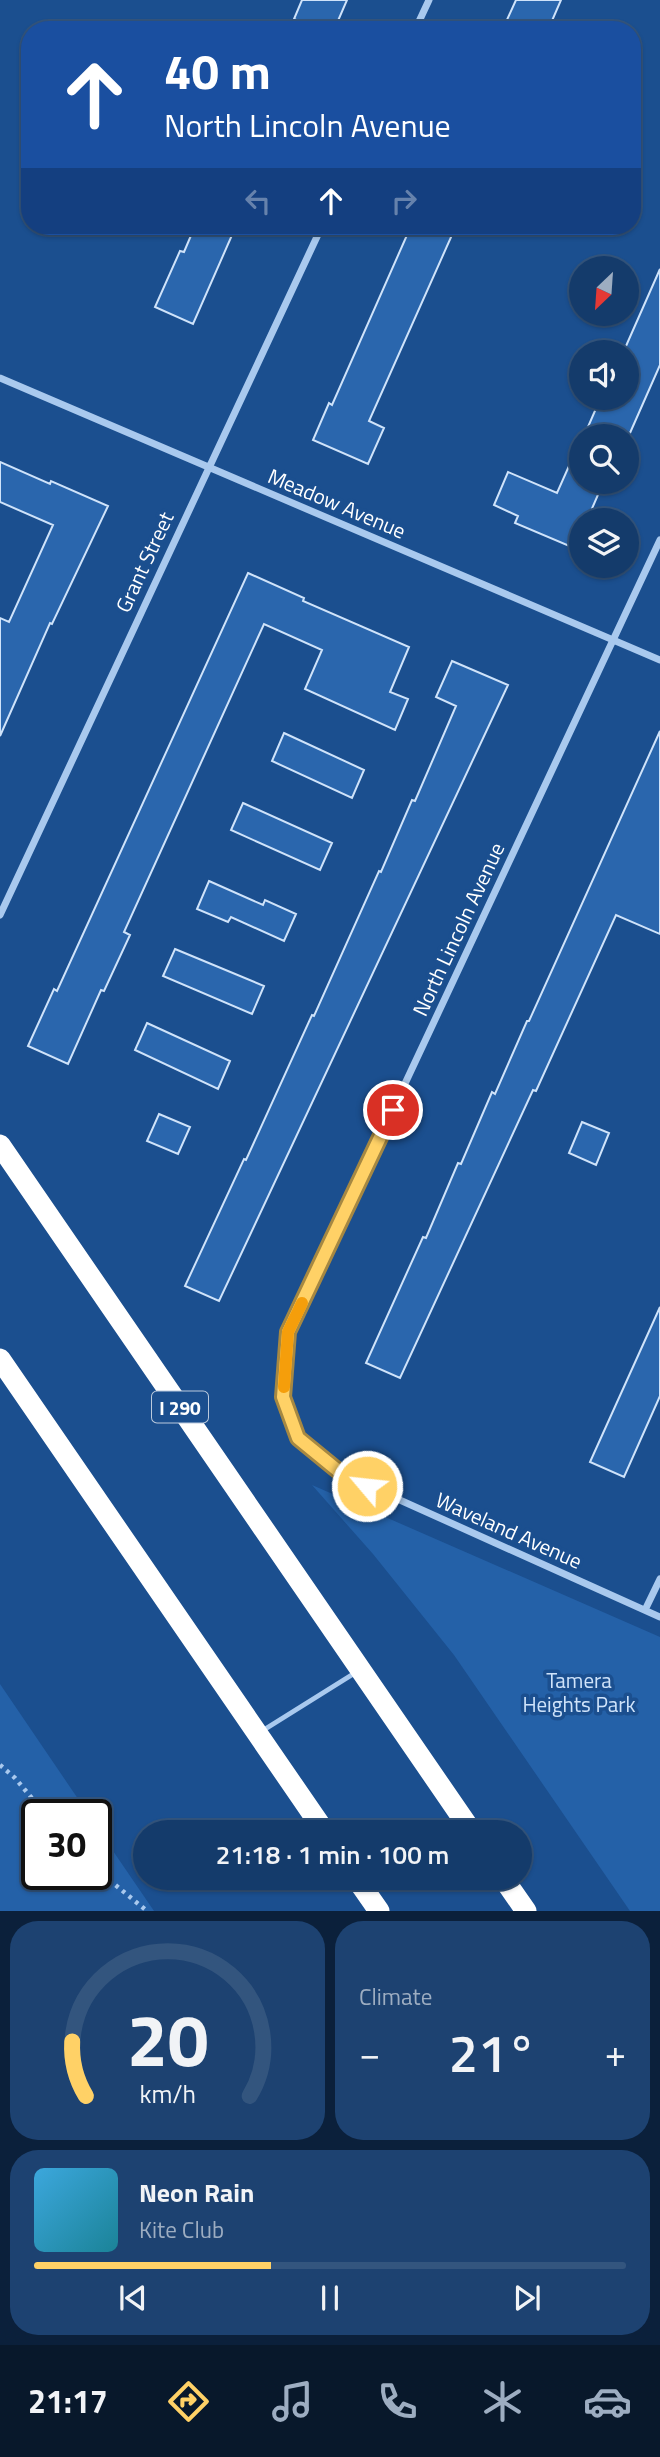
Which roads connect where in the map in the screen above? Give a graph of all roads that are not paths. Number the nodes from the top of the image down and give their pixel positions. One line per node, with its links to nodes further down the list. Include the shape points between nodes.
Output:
1 (429, 0): 2 (street)
2 (419, 21)
3 (318, 235): 5 (street, Grant Street)
4 (0, 379): 5 (street, Meadow Avenue)
5 (208, 467): 7 (street, Meadow Avenue); 9 (street, Grant Street)
6 (660, 540): 7 (street, North Lincoln Avenue)
7 (613, 640): 8 (street, Meadow Avenue); 11 (street, North Lincoln Avenue)
8 (660, 660)
9 (0, 915)
10 (0, 1145): 16 (highway, I 290)
11 (288, 1332): 14 (street, Waveland Avenue, via 283,1397 298,1438 342,1474)
12 (0, 1359): 17 (highway)
13 (660, 1578): 14 (street)
14 (645, 1610): 15 (street, Waveland Avenue)
15 (660, 1617)
16 (360, 1670): 17 (lane); 19 (highway, I 290)
17 (257, 1734): 18 (highway)
18 (317, 1820)
19 (464, 1820)
20 (364, 1890): 22 (highway)
21 (511, 1890): 23 (highway)
22 (379, 1911)
23 (526, 1911)

